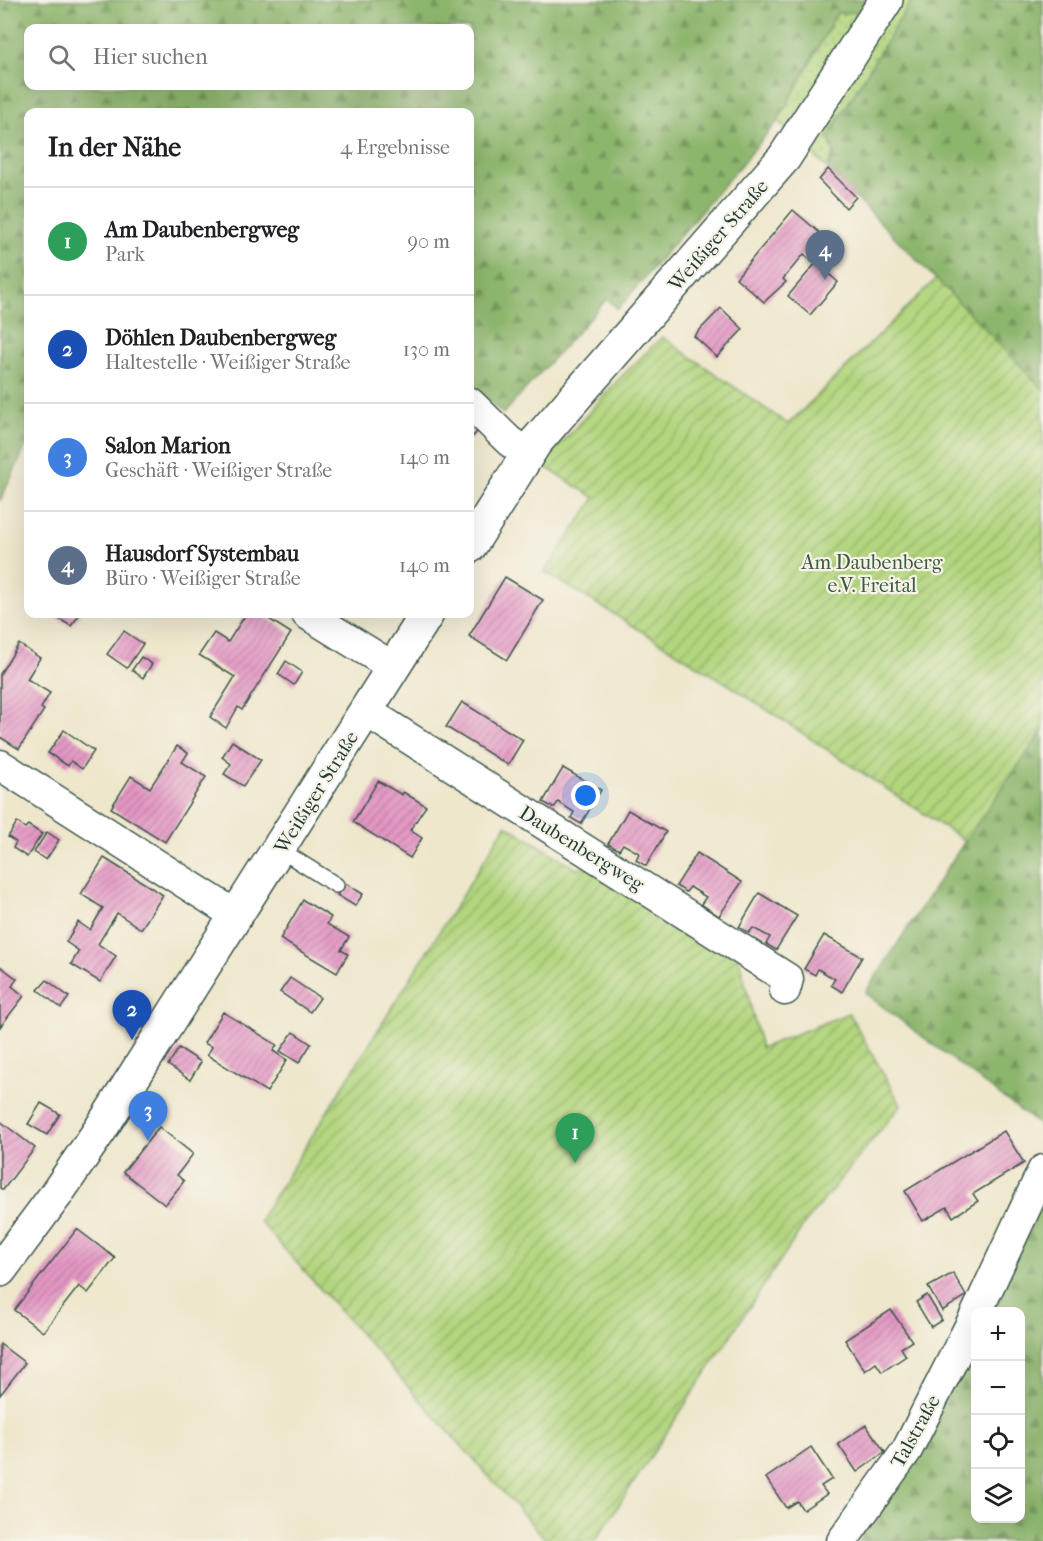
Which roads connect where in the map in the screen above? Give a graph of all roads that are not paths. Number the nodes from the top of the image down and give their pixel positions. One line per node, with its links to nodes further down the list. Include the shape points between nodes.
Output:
1 (886, 0): 3 (street, Weißiger Straße, via 784,158)
2 (474, 407): 3 (street)
3 (527, 454): 4 (street, Weißiger Straße)
4 (474, 540)
5 (313, 618): 7 (street)
6 (424, 618): 7 (street, Weißiger Straße)
7 (393, 667): 8 (street, Weißiger Straße)
8 (366, 711): 10 (street, Weißiger Straße); 13 (street, Daubenbergweg, via 788,979)
9 (0, 765): 12 (street)
10 (279, 849): 11 (lane); 12 (street, Weißiger Straße)
11 (336, 885)
12 (237, 916): 15 (street, Weißiger Straße, via 75,1168)
13 (785, 990)
14 (1043, 1170): 16 (street, Talstraße)
15 (0, 1270)
16 (979, 1307)
17 (971, 1323): 18 (street, Talstraße, via 907,1450)
18 (842, 1541)

